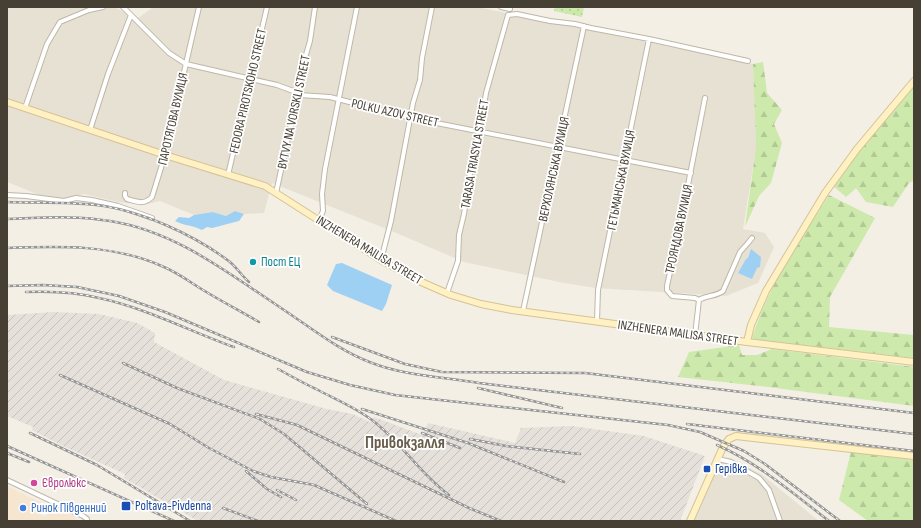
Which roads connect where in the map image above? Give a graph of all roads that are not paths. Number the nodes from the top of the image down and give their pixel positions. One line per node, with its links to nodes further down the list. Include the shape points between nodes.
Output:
1 (103, 7): 21 (street, via 60,22 47,44)
2 (123, 7): 10 (street, POLKU AZOV STREET)
3 (198, 7): 14 (street, ПАРОТЯГОВА ВУЛИЦЯ)
4 (268, 7): 15 (street, FEDORA PIROTSKOHO STREET)
5 (314, 7): 17 (street, BYTVY NA VORSKLI STREET, via 310,41)
6 (357, 7): 19 (street)
7 (432, 7): 22 (street)
8 (501, 7): 9 (street)
9 (510, 9)
10 (131, 15): 14 (street, POLKU AZOV STREET, via 169,53); 23 (street)
11 (584, 26): 12 (street); 24 (street, TARASA TRIASYLA STREET, via 517,14 508,15 486,93); 25 (street, ВЕРХОЛЯНСЬКА ВУЛИЦЯ)
12 (649, 39): 13 (street); 27 (street, ГЕТЬМАНСЬКА ВУЛИЦЯ)
13 (748, 61)
14 (186, 64): 15 (street, POLKU AZOV STREET); 26 (street, ПАРОТЯГОВА ВУЛИЦЯ)
15 (250, 79): 17 (street, POLKU AZOV STREET); 29 (street, FEDORA PIROTSKOHO STREET)
16 (914, 81): 42 (street, via 857,149 825,193 766,291 751,325)
17 (296, 92): 19 (street, POLKU AZOV STREET, via 299,95); 31 (street, BYTVY NA VORSKLI STREET)
18 (705, 98): 28 (street, ТРОЯНДОВА ВУЛИЦЯ)
19 (339, 100): 22 (street, POLKU AZOV STREET); 34 (street, via 325,169 323,211)
20 (7, 102): 21 (street, INZHENERA MAILISA STREET)
21 (25, 108): 23 (street, INZHENERA MAILISA STREET)
22 (411, 118): 24 (street, POLKU AZOV STREET); 36 (street)
23 (90, 130): 26 (street, INZHENERA MAILISA STREET)
24 (480, 131): 25 (street, POLKU AZOV STREET); 37 (street, TARASA TRIASYLA STREET, via 471,159 459,235 458,261)
25 (558, 146): 27 (street, POLKU AZOV STREET); 39 (street, ВЕРХОЛЯНСЬКА ВУЛИЦЯ)
26 (165, 155): 29 (street, INZHENERA MAILISA STREET); 30 (street, ПАРОТЯГОВА ВУЛИЦЯ, via 152,197 148,202 127,199)
27 (624, 160): 28 (street, POLKU AZOV STREET); 40 (street, ГЕТЬМАНСЬКА ВУЛИЦЯ, via 598,290)
28 (691, 173): 38 (street, ТРОЯНДОВА ВУЛИЦЯ, via 667,290 672,296)
29 (228, 175): 31 (street, INZHENERA MAILISA STREET, via 265,186)
30 (125, 193)
31 (276, 193): 34 (street, INZHENERA MAILISA STREET)
32 (7, 195): 33 (street, via 64,201 76,198 118,206)
33 (152, 218)
34 (319, 220): 36 (street, INZHENERA MAILISA STREET)
35 (752, 238): 38 (street, via 740,252 723,291)
36 (381, 260): 37 (street, INZHENERA MAILISA STREET)
37 (447, 293): 39 (street, INZHENERA MAILISA STREET, via 482,304)
38 (699, 300): 41 (street)
39 (523, 311): 40 (street, INZHENERA MAILISA STREET)
40 (597, 321): 41 (street, INZHENERA MAILISA STREET)
41 (695, 335): 42 (street, INZHENERA MAILISA STREET)
42 (747, 342): 43 (street, INZHENERA MAILISA STREET)
43 (914, 362)
44 (914, 456): 45 (street, via 736,436 729,439)
45 (718, 459): 48 (street); 49 (street, via 731,462 759,478 769,490)
46 (7, 480): 47 (street, via 83,516)
47 (87, 521)
48 (690, 521)
49 (780, 521)

